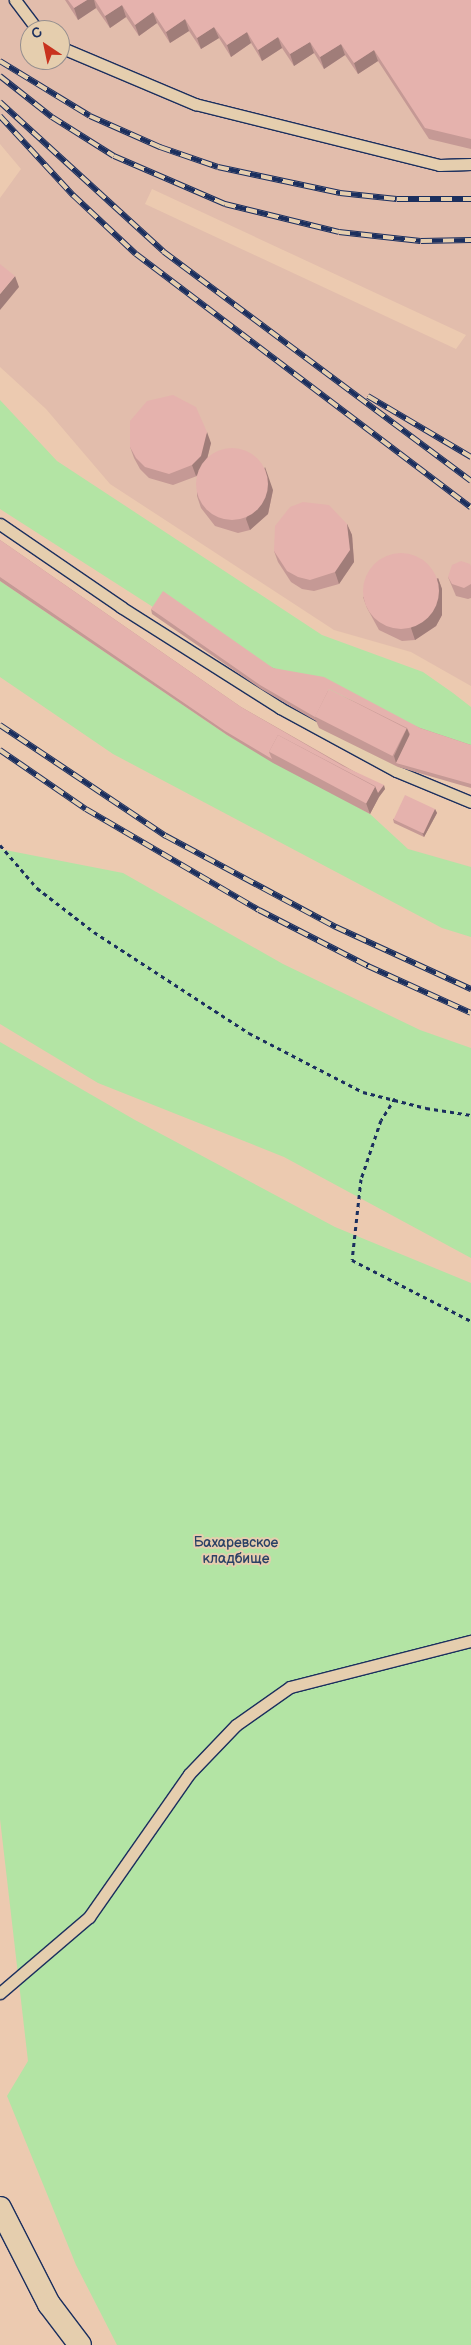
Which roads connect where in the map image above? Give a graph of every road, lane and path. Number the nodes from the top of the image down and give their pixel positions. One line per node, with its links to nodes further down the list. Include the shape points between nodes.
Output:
1 (15, 0): 2 (lane)
2 (30, 20)
3 (70, 51): 4 (lane, via 195,104 440,165)
4 (471, 164)
5 (0, 524): 6 (lane, via 120,607 280,708 396,771)
6 (471, 802)
7 (0, 845): 8 (path, via 37,888 94,932 249,1033 363,1092)
8 (395, 1098): 9 (path, via 426,1108); 10 (path, via 381,1120 361,1178 352,1260)
9 (471, 1115)
10 (471, 1321)
11 (471, 1641): 12 (lane, via 290,1687 236,1725 189,1774 89,1917)
12 (0, 1993)
13 (0, 2208): 14 (street, via 49,2304)
14 (80, 2345)

